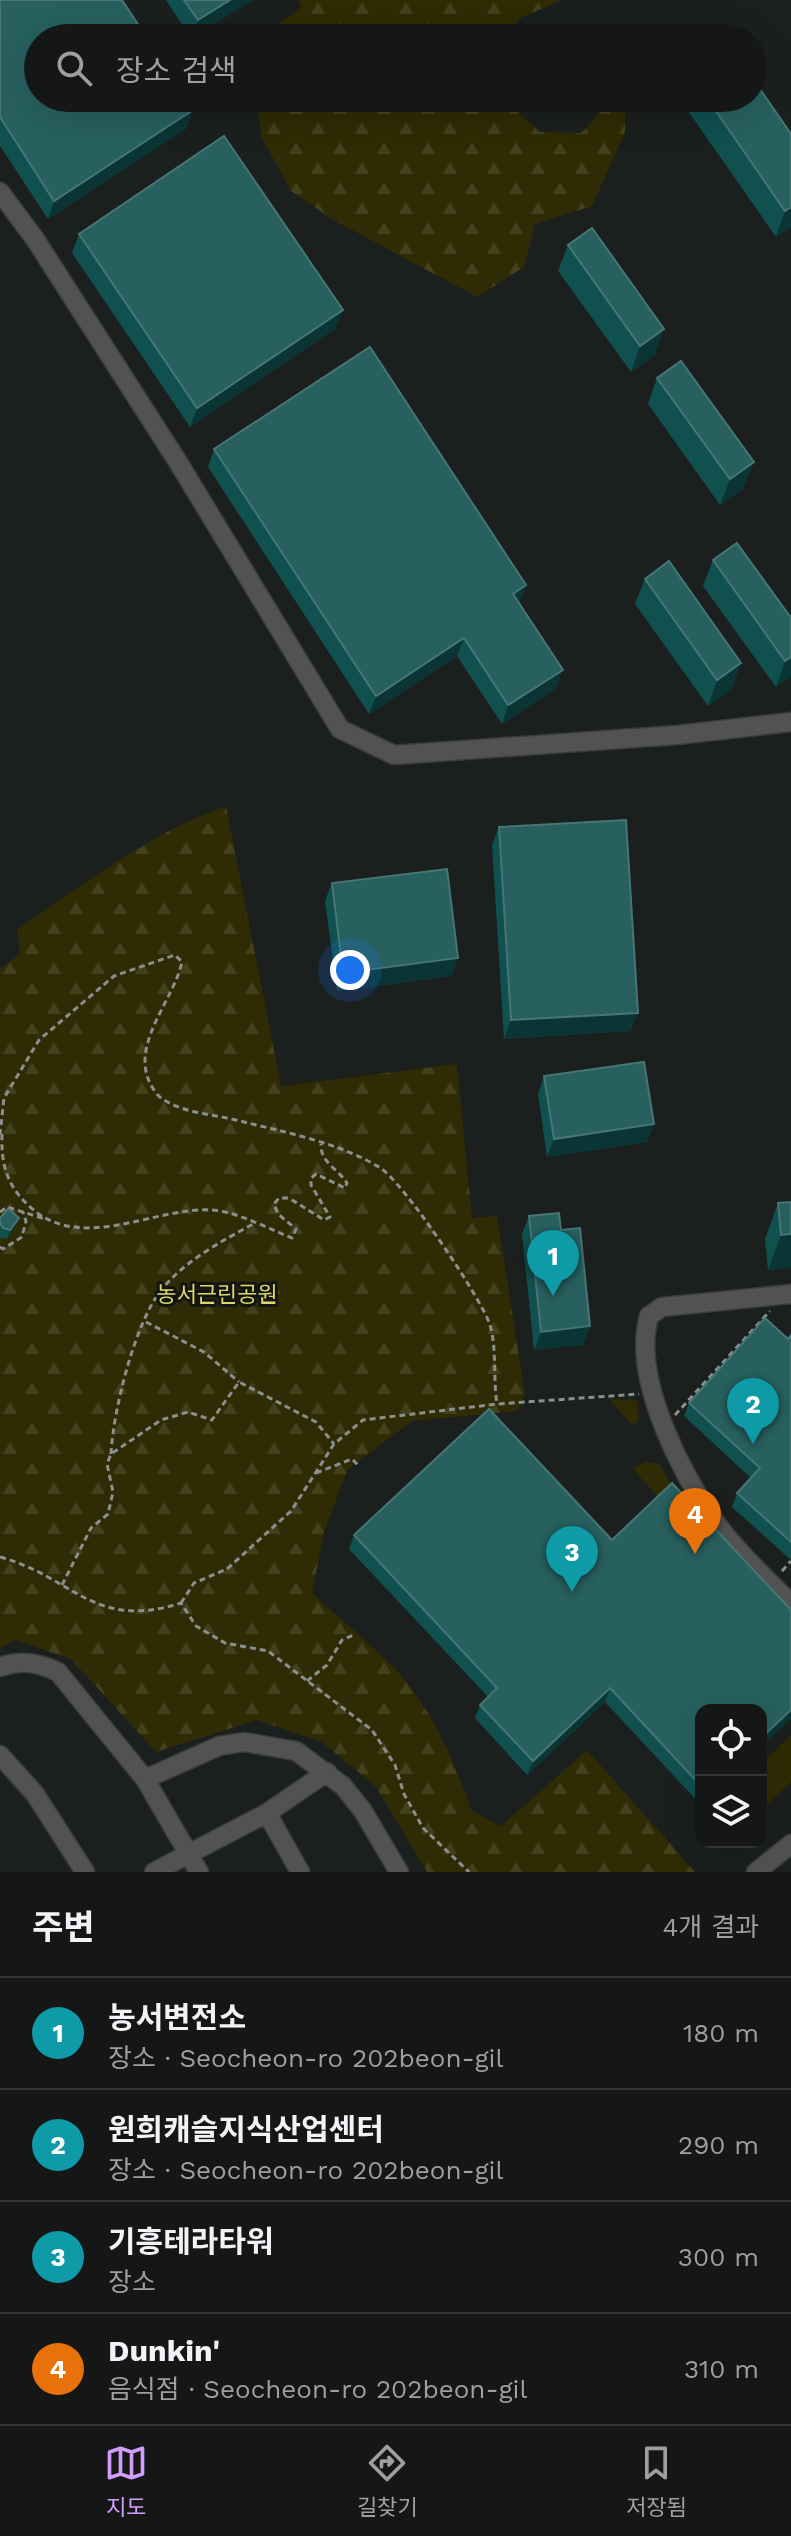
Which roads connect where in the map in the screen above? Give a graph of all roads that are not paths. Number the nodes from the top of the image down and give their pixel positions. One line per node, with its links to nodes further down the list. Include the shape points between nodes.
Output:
1 (0, 192): 2 (street, via 178,462 340,729 394,755)
2 (791, 722)
3 (783, 1299): 4 (street, via 662,1307 649,1316 644,1341 653,1393 690,1480 720,1528)
4 (786, 1588)
5 (0, 1667): 8 (street, via 32,1663 58,1672)
6 (0, 1755): 12 (street, via 35,1794)
7 (327, 1772): 8 (street, via 296,1751 244,1742 192,1756); 9 (street); 16 (street, via 363,1811)
8 (145, 1779): 11 (street)
9 (267, 1813): 11 (street); 15 (street)
10 (791, 1844): 17 (street)
11 (190, 1854): 13 (street); 14 (street)
12 (85, 1872)
13 (154, 1872)
14 (199, 1872)
15 (300, 1872)
16 (399, 1872)
17 (756, 1872)

